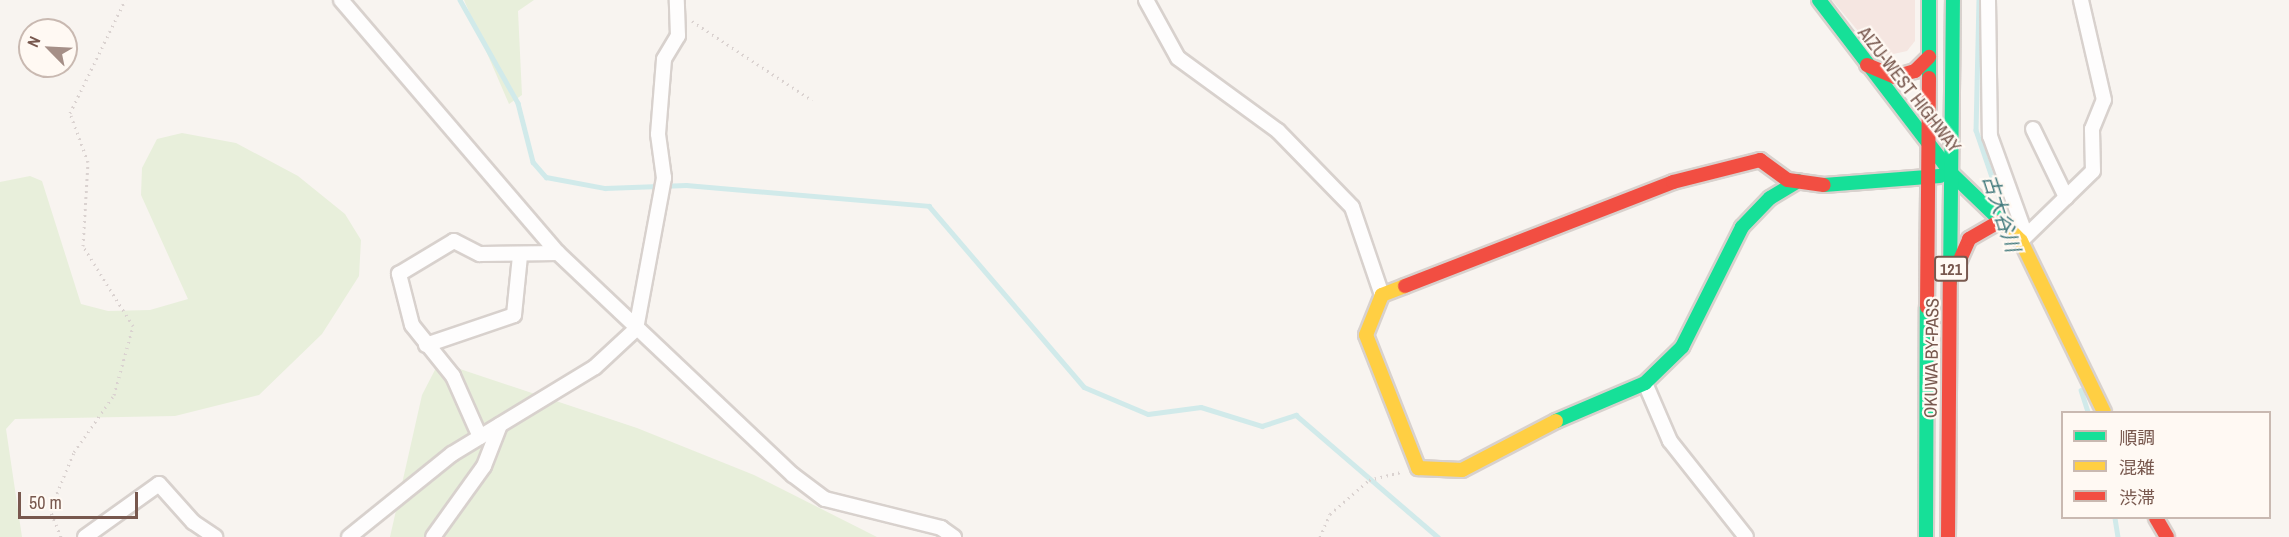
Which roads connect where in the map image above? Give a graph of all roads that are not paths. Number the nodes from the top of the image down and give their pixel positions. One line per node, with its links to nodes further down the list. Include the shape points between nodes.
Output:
1 (341, 0): 19 (street)
2 (1146, 0): 22 (street, via 1178,58 1278,131 1352,207)
3 (1819, 0): 10 (main road, AIZU-WEST HIGHWAY)
4 (1929, 0): 9 (main road, OKUWA BY-PASS / 121)
5 (1953, 0): 13 (main road, OKUWA BY-PASS / 121)
6 (1988, 0): 18 (street, via 1990,136)
7 (2081, 0): 16 (street, via 2104,100 2092,129 2091,177)
8 (678, 6): 23 (street, via 678,36 664,59 658,134 664,178)
9 (1929, 57): 10 (main road, via 1915,71 1895,77); 12 (main road, OKUWA BY-PASS / 121)
10 (1863, 62): 12 (main road, AIZU-WEST HIGHWAY)
11 (2033, 129): 16 (street)
12 (1929, 146): 13 (main road, AIZU-WEST HIGHWAY); 14 (main road, OKUWA BY-PASS / 121)
13 (1952, 174): 14 (main road); 17 (main road, AIZU-WEST HIGHWAY); 21 (main road, OKUWA BY-PASS / 121)
14 (1928, 178): 15 (main road); 36 (main road, OKUWA BY-PASS / 121)
15 (1798, 181): 22 (main road, via 1760,160 1673,182); 25 (main road, via 1770,198 1742,227 1682,347)
16 (2066, 197): 18 (street)
17 (1999, 223): 18 (main road, AIZU-WEST HIGHWAY); 21 (main road, via 1969,239)
18 (2021, 238): 26 (main road, AIZU-WEST HIGHWAY)
19 (558, 252): 20 (street); 23 (street)
20 (520, 256): 24 (street, via 514,315); 24 (street, via 480,254 454,242 399,274 412,325)
21 (1951, 281): 37 (main road, OKUWA BY-PASS / 121)
22 (1382, 295): 25 (main road, via 1372,308 1365,335 1418,468 1462,470 1503,453 1584,405)
23 (636, 329): 27 (street, via 595,366); 34 (street, via 825,499 941,528)
24 (426, 345): 28 (street, via 453,376)
25 (1645, 383): 35 (street, via 1670,441)
26 (2104, 411)
27 (500, 425): 28 (street); 33 (street, via 484,465)
28 (480, 437): 32 (street)
29 (2157, 519): 38 (main road)
30 (85, 537): 31 (street, via 159,484 193,522)
31 (215, 537)
32 (349, 537)
33 (433, 537)
34 (954, 537)
35 (1746, 537)
36 (1926, 537)
37 (1948, 537)
38 (2167, 537)

